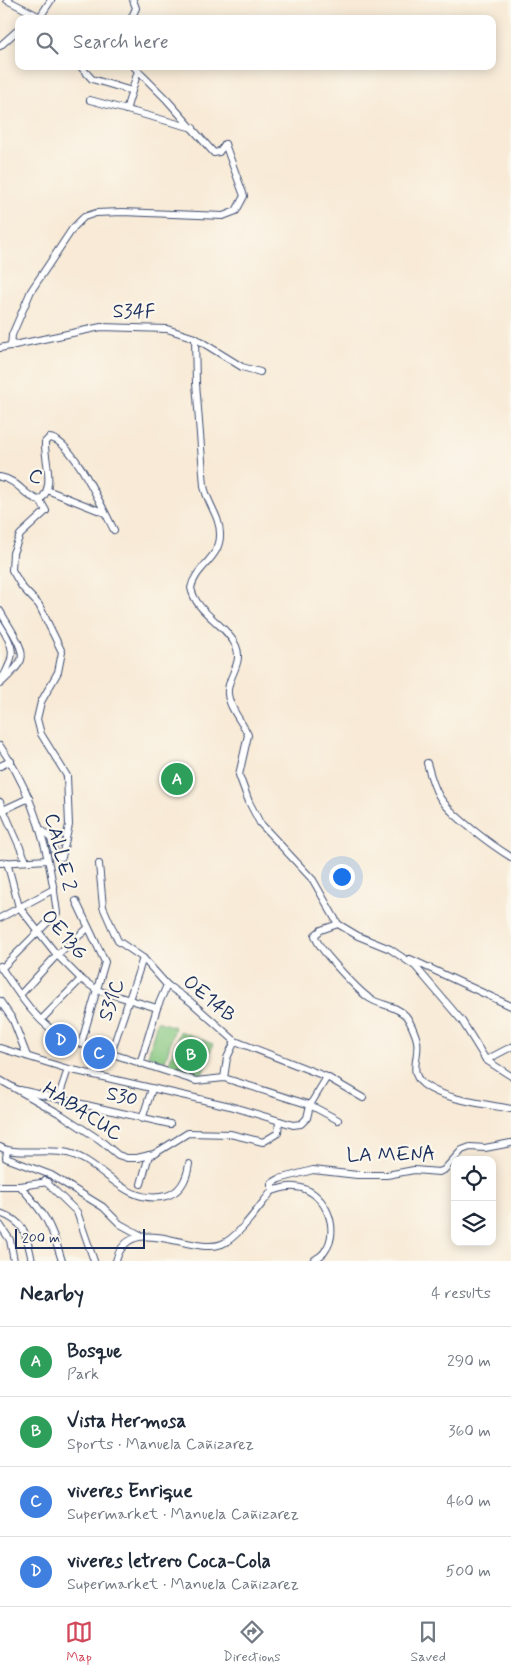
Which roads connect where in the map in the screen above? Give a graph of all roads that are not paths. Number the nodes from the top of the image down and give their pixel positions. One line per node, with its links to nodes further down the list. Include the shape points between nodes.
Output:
1 (7, 0): 4 (street)
2 (51, 0): 5 (street)
3 (133, 0): 6 (street, via 136,8)
4 (29, 15)
5 (44, 15)
6 (133, 15)
7 (15, 33): 8 (street)
8 (0, 46)
9 (84, 70): 12 (street, via 92,79)
10 (136, 70): 12 (street)
11 (137, 70): 15 (street)
12 (132, 91): 14 (street)
13 (90, 100): 14 (street)
14 (126, 110): 15 (street)
15 (193, 128): 17 (street, via 214,153 225,144 243,193 239,207 223,216 122,212 84,217 73,228 31,291 12,335)
16 (195, 338): 17 (street, S34F, via 167,329 102,327); 19 (street, S34F, via 242,367); 45 (street, via 202,466 206,494 220,534 217,551 193,581 192,592 198,603 228,634 237,650 238,662 227,692 248,735 239,774 249,802 260,823 313,880)
17 (11, 346): 18 (street, S34F)
18 (0, 348)
19 (260, 372)
20 (0, 477): 22 (street, C, via 13,480)
21 (47, 490): 22 (street, C); 23 (street); 23 (street, via 45,444 52,438 64,444 74,457)
22 (40, 500): 35 (street, via 46,511 20,534 12,570 39,605 62,652 58,672 37,715 41,734 67,776 69,825 62,857 56,857 51,839)
23 (105, 513): 24 (street)
24 (114, 530)
25 (0, 611): 27 (street, via 22,653 19,665)
26 (0, 624): 27 (street, via 13,656)
27 (0, 683)
28 (0, 746): 29 (street, CALLE 2)
29 (11, 761): 31 (street); 32 (street, CALLE 2)
30 (427, 763): 36 (street, via 444,804)
31 (0, 766)
32 (29, 798): 34 (street); 35 (street, CALLE 2)
33 (0, 802): 34 (street)
34 (2, 810): 38 (street)
35 (42, 830): 37 (street, CALLE 2)
36 (511, 856)
37 (47, 860): 38 (street); 41 (street, CALLE 2)
38 (26, 861): 39 (street)
39 (3, 863): 43 (street, OE13G)
40 (99, 864): 50 (street, OE14B, via 103,907 114,933 118,941)
41 (54, 889): 43 (street); 47 (street, CALLE 2, via 57,913)
42 (76, 901): 46 (street)
43 (19, 907): 44 (street); 47 (street, OE13G)
44 (0, 918)
45 (338, 924): 49 (street); 79 (street, via 321,930 315,940 324,954 370,998 407,1017 417,1041 416,1074 423,1084 450,1096)
46 (88, 928): 48 (street); 54 (street, via 105,962)
47 (37, 931): 48 (street, OE13G); 51 (street)
48 (57, 955): 52 (street, OE13G); 55 (street)
49 (403, 956): 58 (street); 67 (street, via 453,1009)
50 (143, 958): 53 (street, OE14B); 56 (street, S31C)
51 (1, 968): 55 (street)
52 (81, 979): 54 (street, OE13G); 60 (street)
53 (167, 985): 59 (street); 61 (street, OE14B)
54 (97, 990): 56 (street, OE13G); 62 (street)
55 (20, 995): 60 (street)
56 (129, 1000): 59 (street, OE13G); 65 (street, S31C)
57 (0, 1001): 66 (street, via 13,1020)
58 (511, 1006)
59 (157, 1008): 68 (street)
60 (41, 1020): 62 (street, via 56,1034)
61 (235, 1041): 71 (street, OE14B); 72 (street, via 227,1058)
62 (80, 1044): 65 (street)
63 (511, 1047): 67 (street)
64 (0, 1048): 66 (street)
65 (111, 1054): 68 (street)
66 (27, 1056): 69 (street)
67 (486, 1060): 70 (street)
68 (140, 1064): 72 (street, via 196,1081)
69 (68, 1069): 75 (street); 77 (street)
70 (511, 1076)
71 (327, 1077): 76 (street, OE14B); 78 (street)
72 (224, 1078): 78 (street)
73 (0, 1080): 74 (street, HABACUC)
74 (9, 1087): 77 (street, S30); 87 (street, HABACUC, via 62,1115 118,1155 137,1158)
75 (152, 1089): 80 (street); 82 (street, via 230,1106)
76 (363, 1098)
77 (58, 1099): 80 (street, S30)
78 (310, 1105): 81 (street); 82 (street, via 307,1118 298,1124)
79 (511, 1109)
80 (142, 1118): 83 (street, S30)
81 (338, 1120)
82 (279, 1121): 87 (street, HABACUC, via 278,1133 263,1142 230,1134 188,1133)
83 (170, 1124)
84 (511, 1143): 94 (street, LA MENA, via 462,1150 439,1172 414,1170 387,1175 357,1175 313,1170 278,1179 272,1183)
85 (0, 1146): 86 (street)
86 (7, 1151): 88 (street, via 70,1153 124,1188 140,1196 155,1198 171,1194 180,1187); 90 (street, via 6,1158 16,1164 51,1175)
87 (149, 1155): 91 (street)
88 (189, 1164)
89 (46, 1181): 90 (street); 93 (street); 101 (street, via 77,1212)
90 (65, 1184): 97 (street)
91 (142, 1184)
92 (0, 1186): 93 (street)
93 (20, 1186): 100 (street, via 51,1225)
94 (272, 1191): 97 (street, LA MENA, via 221,1244 204,1247); 103 (street, via 296,1187 309,1190 326,1208 331,1238 325,1251)
95 (0, 1213): 99 (street, via 15,1218 26,1232)
96 (0, 1225): 98 (street, via 10,1240)
97 (142, 1236): 102 (street, via 124,1247)
98 (14, 1261)
99 (32, 1261)
100 (62, 1261)
101 (94, 1261)
102 (116, 1261)
103 (314, 1261)

